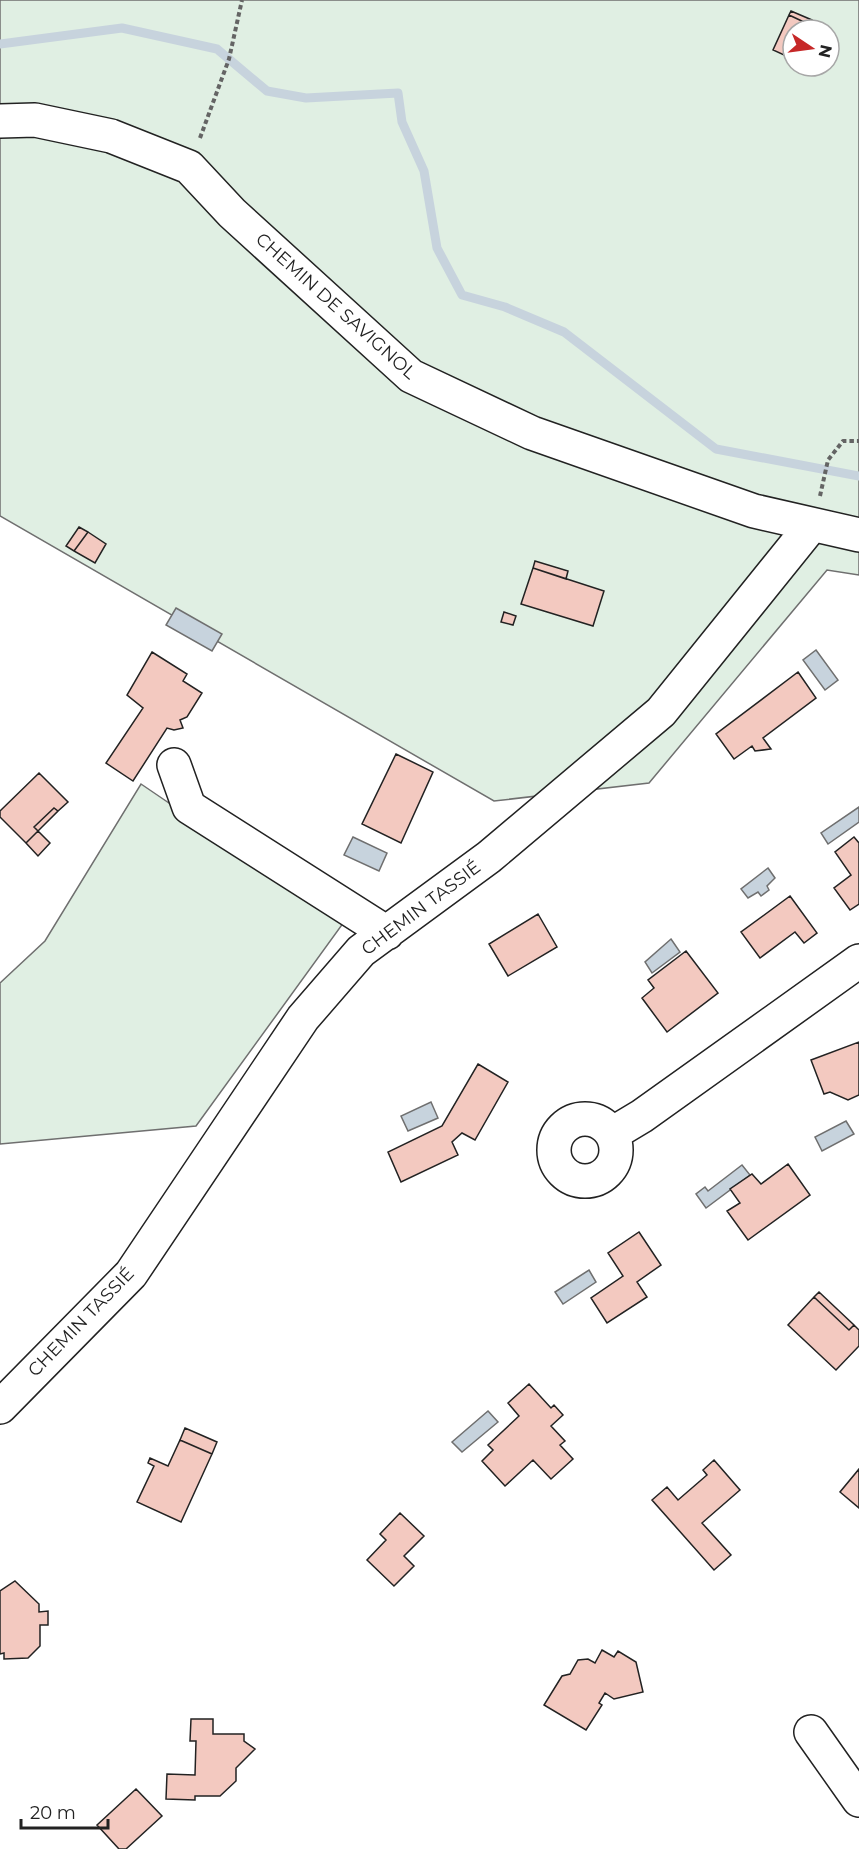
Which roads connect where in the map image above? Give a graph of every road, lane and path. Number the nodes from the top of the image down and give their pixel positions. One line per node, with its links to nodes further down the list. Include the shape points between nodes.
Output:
1 (242, 0): 3 (path, via 229,58)
2 (0, 121): 3 (street, CHEMIN DE SAVIGNOL, via 35,120 111,136)
3 (189, 167): 6 (street, CHEMIN DE SAVIGNOL, via 232,213 411,376 532,433 754,511)
4 (859, 441): 5 (path, via 843,441 828,460)
5 (824, 483)
6 (811, 526): 7 (street, CHEMIN DE SAVIGNOL); 9 (street, CHEMIN TASSIÉ, via 661,712 489,857)
7 (859, 535)
8 (174, 765): 9 (street, via 189,807)
9 (387, 933): 12 (street, CHEMIN TASSIÉ, via 361,951 303,1018 131,1274)
10 (859, 961): 11 (street)
11 (612, 1134)
12 (0, 1407)
13 (811, 1732): 14 (street)
14 (859, 1800)

